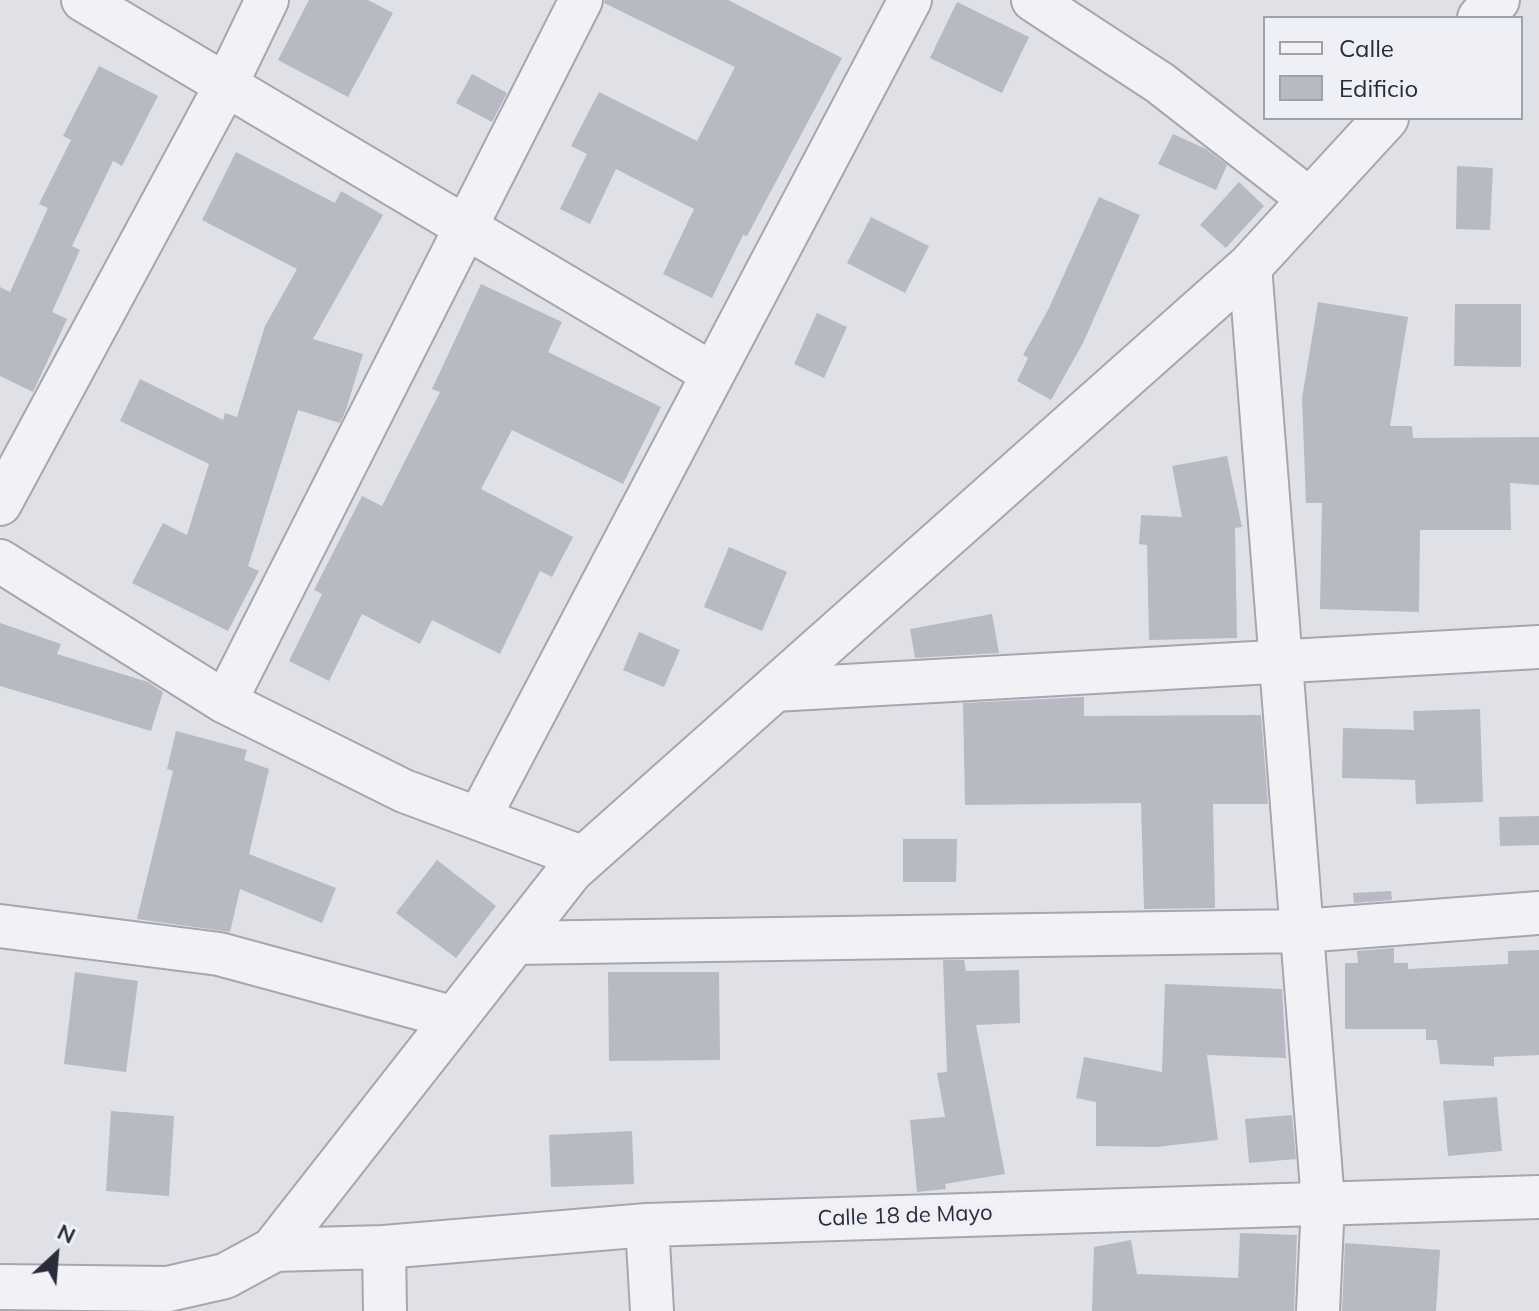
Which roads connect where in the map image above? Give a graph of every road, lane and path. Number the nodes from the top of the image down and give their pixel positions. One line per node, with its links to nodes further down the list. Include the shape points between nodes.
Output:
1 (83, 0): 8 (street)
2 (267, 0): 8 (street)
3 (581, 0): 11 (street)
4 (910, 0): 13 (street)
5 (1033, 0): 10 (street, via 1160,83)
6 (1497, 0): 7 (street)
7 (1482, 16)
8 (226, 85): 11 (street); 14 (street)
9 (1384, 120): 10 (street)
10 (1309, 199): 12 (street)
11 (466, 227): 13 (street); 19 (street)
12 (1250, 266): 17 (street); 18 (street)
13 (713, 374): 20 (street)
14 (0, 504)
15 (0, 561): 19 (street)
16 (1539, 647): 17 (street)
17 (1281, 662): 18 (street); 24 (street)
18 (774, 690): 21 (street)
19 (225, 702): 20 (street, via 404,791)
20 (479, 818): 21 (street)
21 (584, 858): 25 (street)
22 (1539, 913): 24 (street)
23 (0, 926): 26 (street, via 219,954)
24 (1301, 931): 25 (street); 28 (street)
25 (514, 943): 26 (street)
26 (455, 1018): 31 (street)
27 (1539, 1197): 28 (street, Calle 18 de Mayo)
28 (1323, 1202): 29 (street, Calle 18 de Mayo); 36 (street)
29 (647, 1225): 30 (street, Calle 18 de Mayo); 35 (street)
30 (384, 1247): 31 (street, Calle 18 de Mayo); 34 (street)
31 (273, 1250): 33 (street, via 225,1276)
32 (0, 1287): 33 (street)
33 (80, 1299)
34 (385, 1311)
35 (652, 1311)
36 (1318, 1311)

